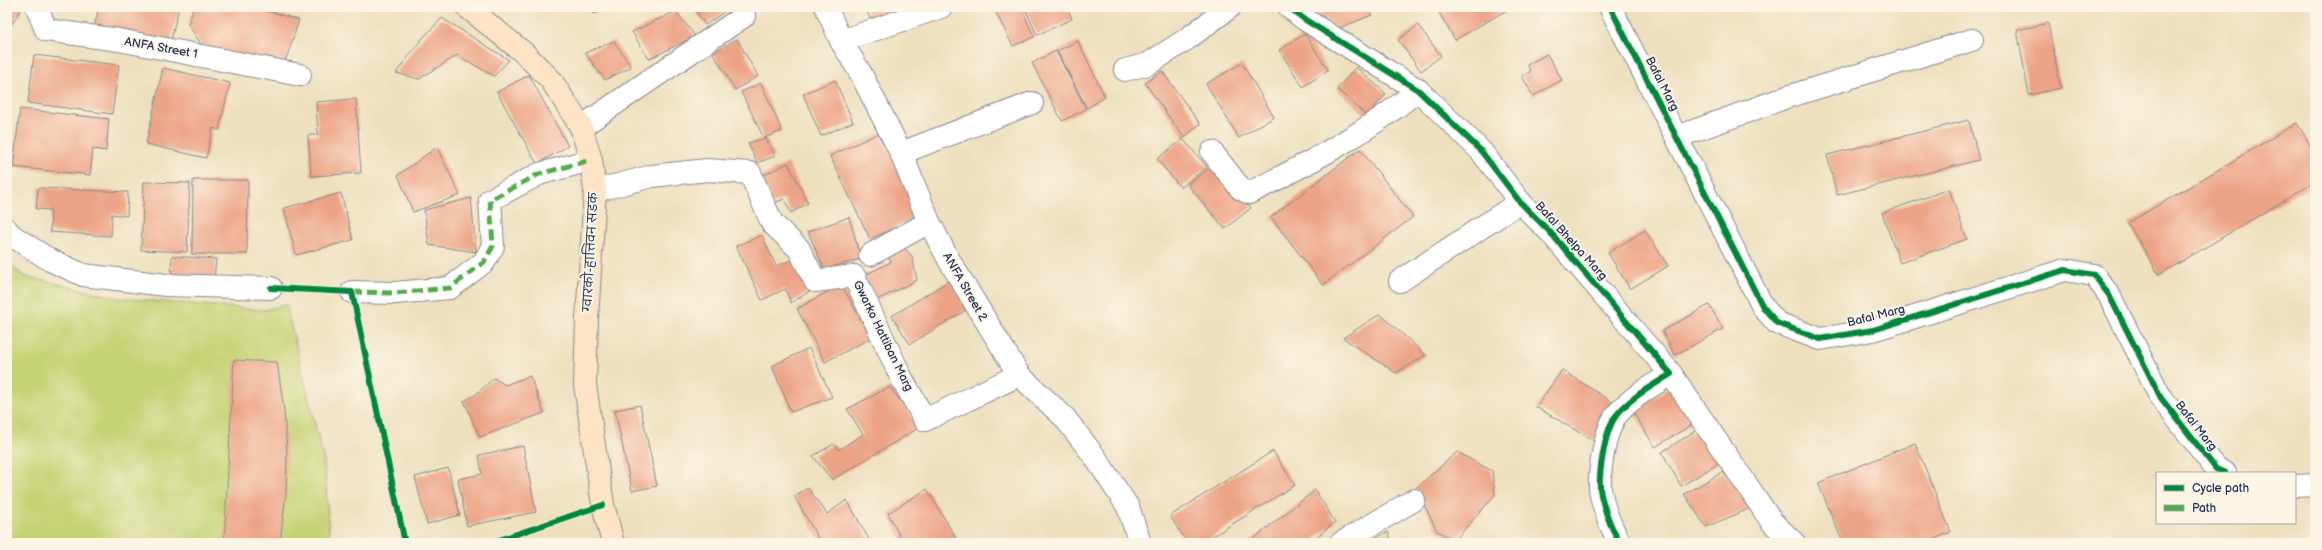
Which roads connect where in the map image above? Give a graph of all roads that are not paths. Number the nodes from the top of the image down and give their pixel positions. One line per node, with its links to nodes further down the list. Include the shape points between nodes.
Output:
1 (37, 7): 12 (street, ANFA Street 1, via 46,30 119,40)
2 (466, 7): 15 (main road, ग्वारको-हात्तिवन सडक, via 524,53 551,80)
3 (826, 7): 10 (street, ANFA Street 2)
4 (941, 7): 10 (street)
5 (1230, 7): 11 (street, via 1187,40 1148,64)
6 (1288, 7): 13 (street, Bafal Bhelpa Marg)
7 (1610, 7): 16 (street, Bafal Marg)
8 (744, 16): 15 (street)
9 (1972, 40): 16 (street, via 1787,98)
10 (841, 42): 18 (street, ANFA Street 2, via 860,72)
11 (1125, 70)
12 (300, 75)
13 (1418, 90): 17 (street, via 1389,114 1295,170 1250,193 1241,189); 21 (street, Bafal Bhelpa Marg, via 1481,151)
14 (1032, 103): 18 (street)
15 (581, 127): 19 (main road, ग्वारको-हात्तिवन सडक)
16 (1677, 137): 30 (street, Bafal Marg, via 1763,307 1777,323 1820,339 1873,330 2066,270 2094,276 2109,295 2161,398 2216,469)
17 (1212, 152)
18 (901, 153): 22 (street, ANFA Street 2)
19 (591, 160): 20 (main road, ग्वारको-हात्तिवन सडक); 27 (street, via 539,174 490,200 492,246 484,262 450,288 395,293)
20 (595, 191): 29 (street, Gwarko Hattiban Marg, via 652,176 707,170 750,173 772,223 798,249 815,281 854,276 901,377 925,420); 34 (main road, ग्वारको-हात्तिवन सडक, via 585,384 603,505)
21 (1520, 202): 25 (street); 28 (street, Bafal Bhelpa Marg, via 1550,232)
22 (929, 222): 24 (street); 29 (street, ANFA Street 2, via 952,267)
23 (7, 230): 26 (street, via 50,260 83,275 166,285)
24 (870, 255)
25 (1400, 281)
26 (271, 288)
27 (352, 292)
28 (1671, 374): 37 (street, via 1640,393 1615,417 1603,446 1600,493 1612,529); 38 (street, Bafal Bhelpa Marg, via 1772,522)
29 (1019, 375): 35 (street, ANFA Street 2, via 1064,417 1095,457 1128,507)
30 (2223, 472)
31 (2315, 485): 32 (street)
32 (2296, 486)
33 (1414, 500): 36 (street)
34 (613, 543)
35 (1140, 543)
36 (1341, 543)
37 (1620, 543)
38 (1794, 543)

